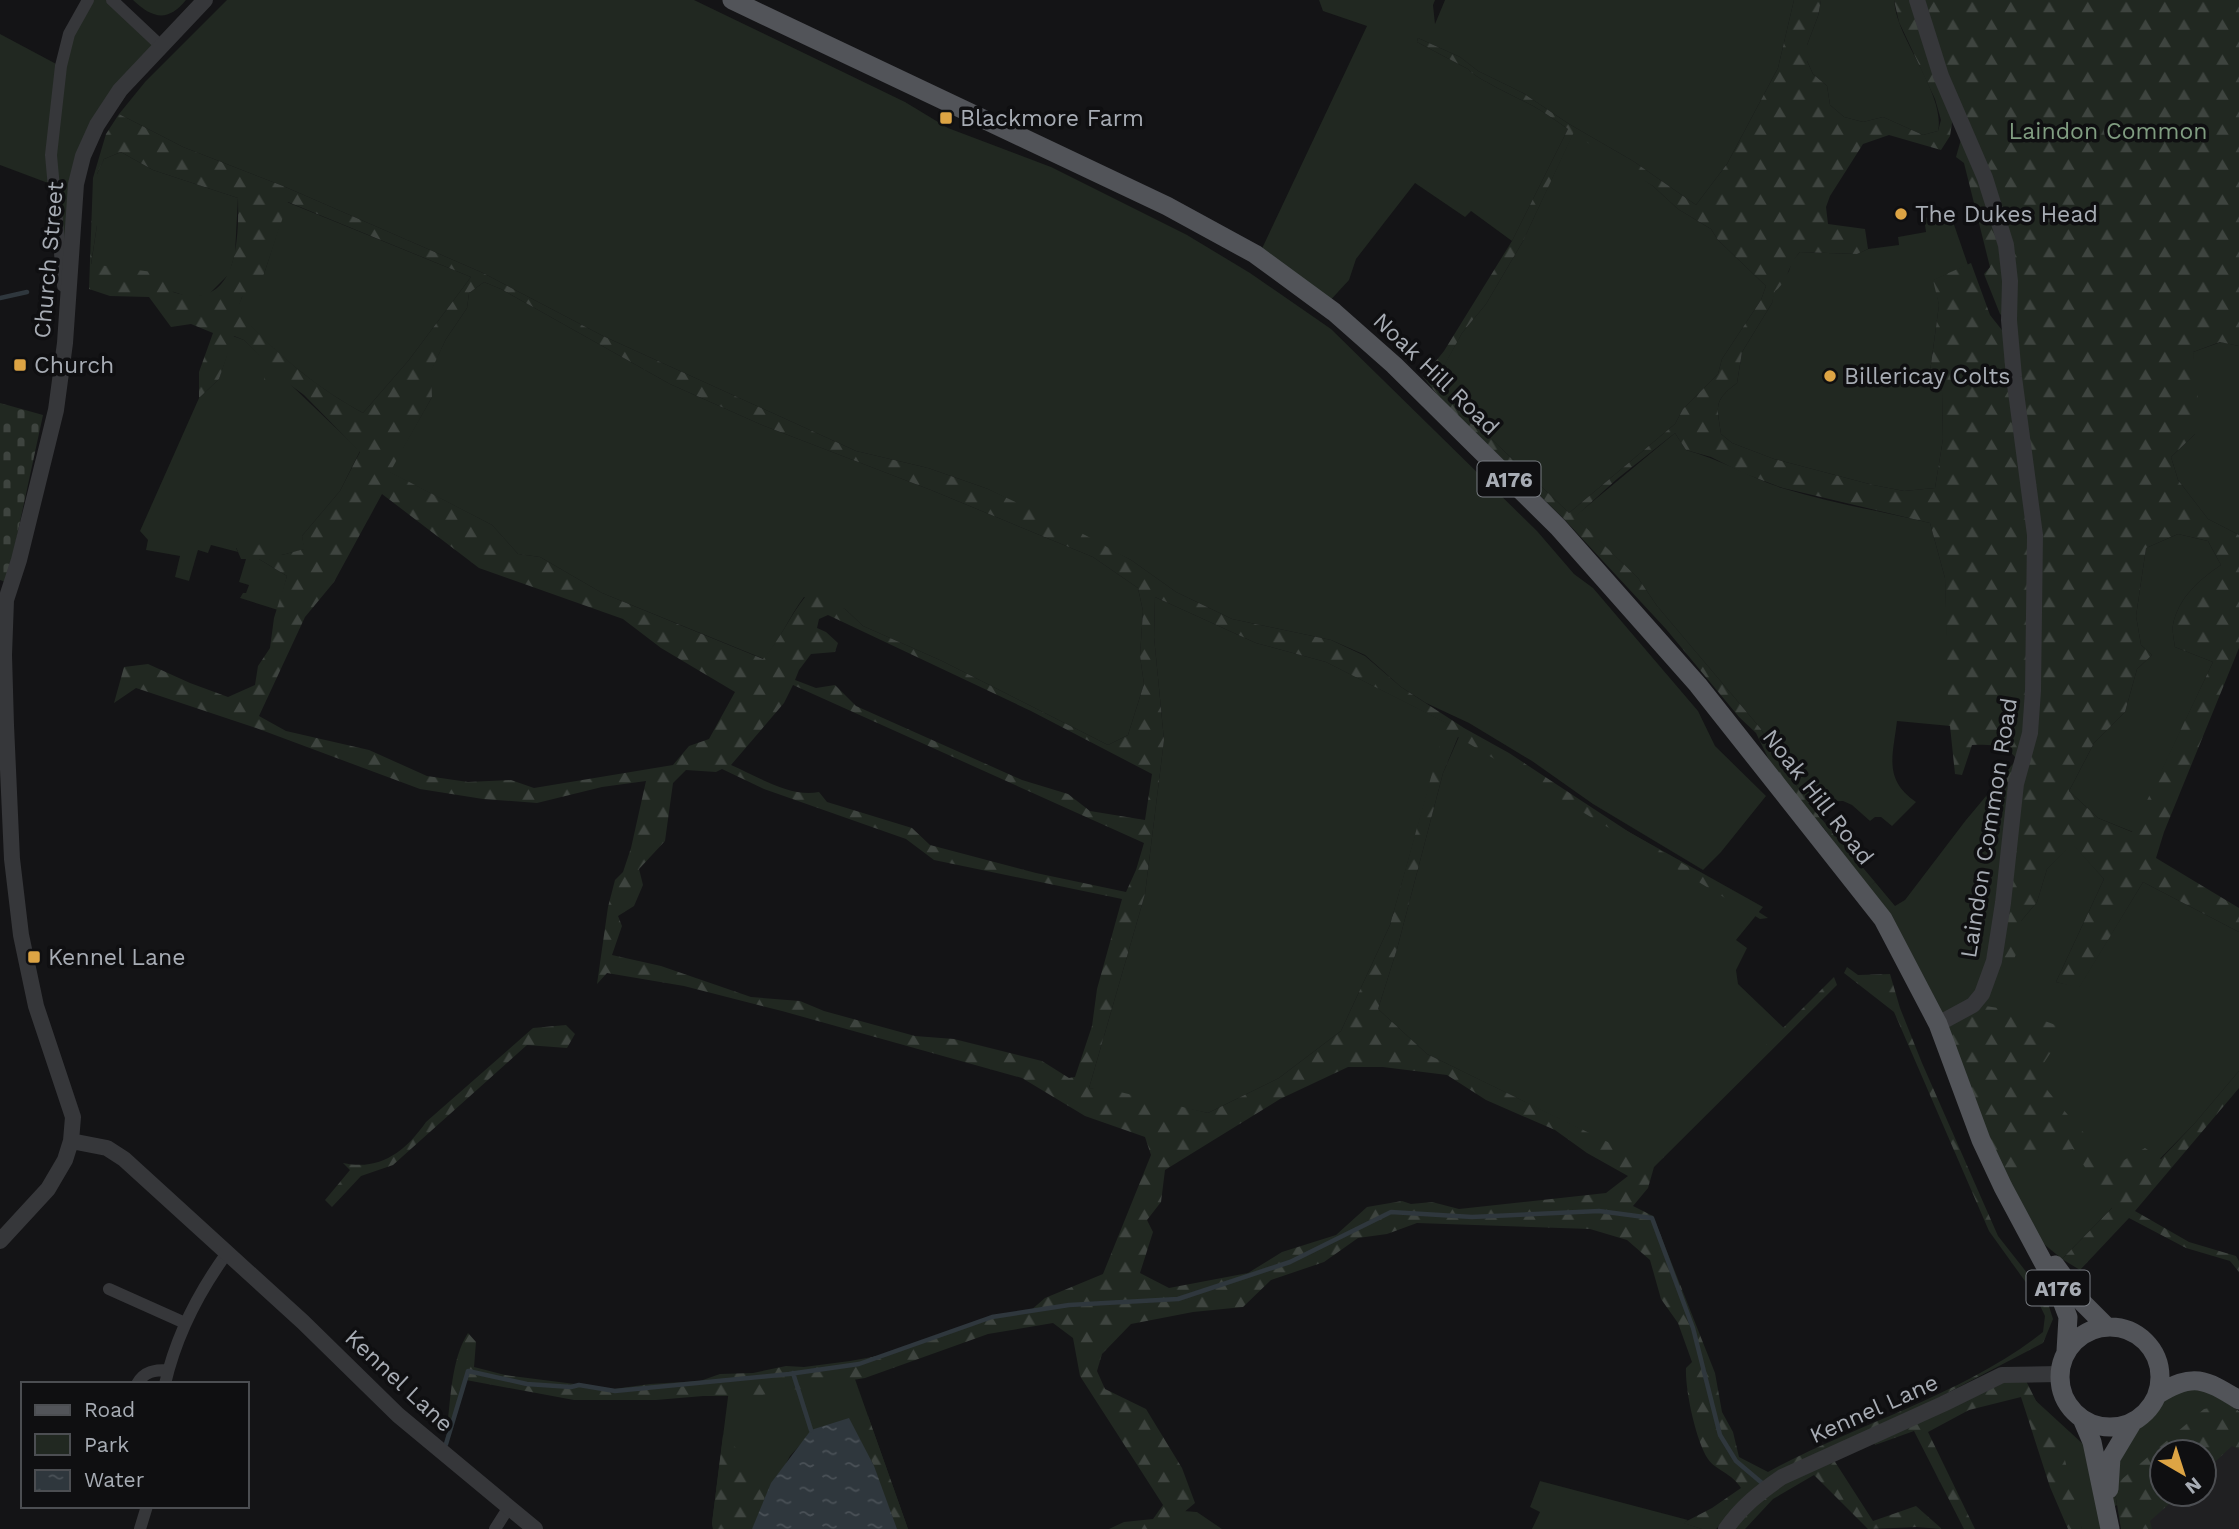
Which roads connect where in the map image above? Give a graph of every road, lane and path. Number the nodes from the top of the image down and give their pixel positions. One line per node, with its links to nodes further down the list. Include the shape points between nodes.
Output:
1 (88, 0): 7 (street, via 69,34 61,66 51,155 64,293)
2 (112, 0): 6 (street)
3 (205, 0): 6 (street, Church Street)
4 (732, 0): 8 (main road, Noak Hill Road / A176, via 1212,229 1255,254 1334,312 1558,527 1698,685 1883,919)
5 (1917, 0): 8 (street, Laindon Common Road, via 2006,245 2008,320 2035,535 2030,733 2016,783 1994,961 1973,1005)
6 (160, 46): 7 (street, Church Street, via 120,90 83,156 76,184)
7 (69, 300): 9 (street, Church Street, via 56,410 6,600 4,655 12,859 21,935 37,1006 73,1117)
8 (1938, 1024): 10 (main road, Noak Hill Road / A176, via 1982,1140)
9 (71, 1141): 11 (street, Church Street, via 48,1189); 12 (street, Kennel Lane, via 107,1148 124,1159)
10 (2028, 1231): 15 (main road, Noak Hill Road / A176, via 2082,1303); 16 (main road, Noak Hill Road / A176, via 2068,1317)
11 (0, 1241)
12 (226, 1253): 14 (street); 25 (street, Kennel Lane, via 398,1415)
13 (109, 1289): 14 (street)
14 (185, 1323): 17 (street)
15 (2107, 1327): 16 (main road, via 2084,1334); 21 (main road, via 2129,1330 2154,1352 2160,1373)
16 (2066, 1351): 18 (main road)
17 (168, 1370): 19 (street, via 147,1373); 20 (street)
18 (2059, 1374): 23 (main road, via 2066,1402); 31 (street, Kennel Lane, via 2001,1374 1782,1477 1743,1507)
19 (138, 1382)
20 (165, 1382)
21 (2157, 1395): 22 (main road, via 2195,1380); 24 (main road, via 2148,1411)
22 (2239, 1400)
23 (2083, 1421): 24 (main road, via 2107,1428); 27 (main road, via 2092,1442)
24 (2132, 1423): 27 (main road, via 2111,1458)
25 (509, 1507): 29 (street); 30 (street, Kennel Lane)
26 (146, 1508): 28 (street)
27 (2108, 1520)
28 (141, 1529)
29 (495, 1529)
30 (536, 1529)
31 (1726, 1529)

